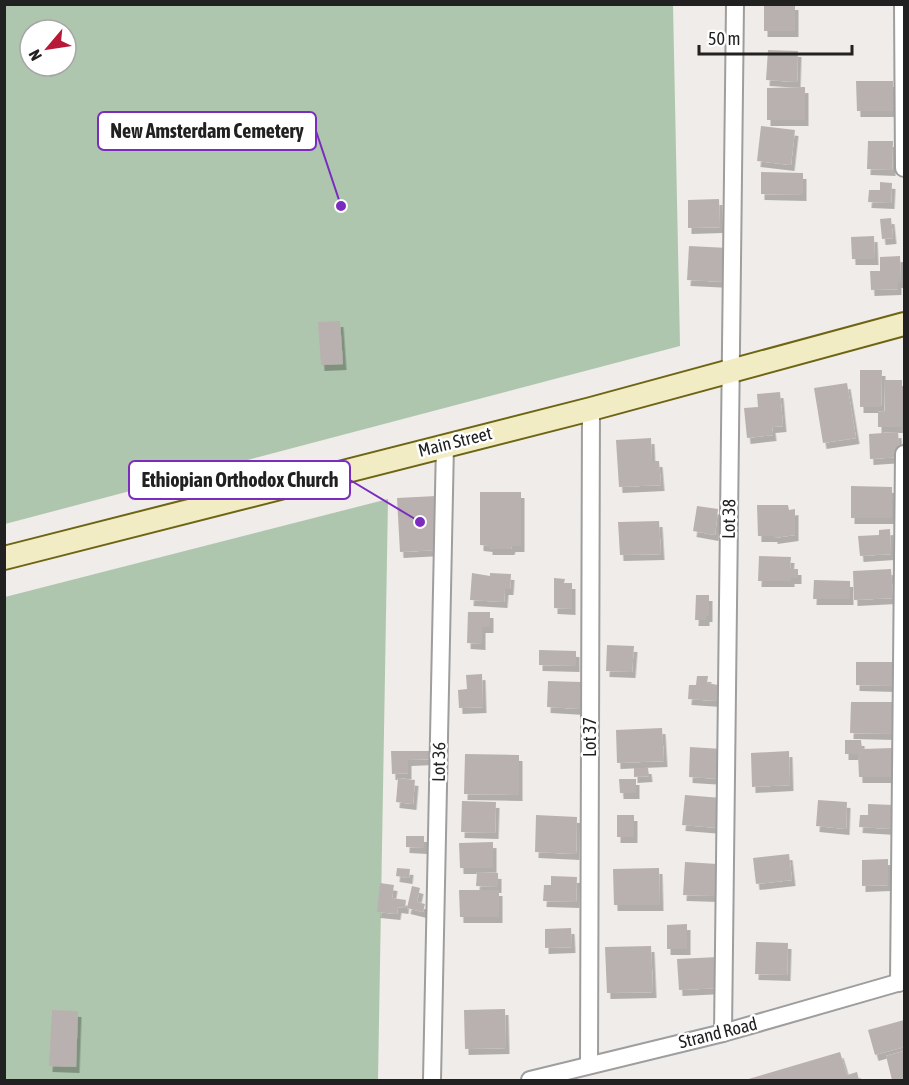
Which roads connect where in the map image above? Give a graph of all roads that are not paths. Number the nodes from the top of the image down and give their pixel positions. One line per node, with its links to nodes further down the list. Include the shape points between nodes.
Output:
1 (735, 4): 5 (street, Lot 38)
2 (903, 4): 3 (street)
3 (904, 168)
4 (904, 324): 5 (street, Main Street)
5 (731, 372): 6 (street, Main Street); 11 (street, Lot 38)
6 (591, 409): 7 (street, Main Street); 12 (street, Lot 37)
7 (445, 444): 9 (street, Main Street); 13 (street, Lot 36)
8 (904, 454): 10 (street)
9 (4, 558)
10 (902, 982): 11 (street, Strand Road)
11 (723, 1034): 12 (street, Strand Road)
12 (589, 1065): 14 (street, Strand Road)
13 (432, 1080)
14 (530, 1080)

